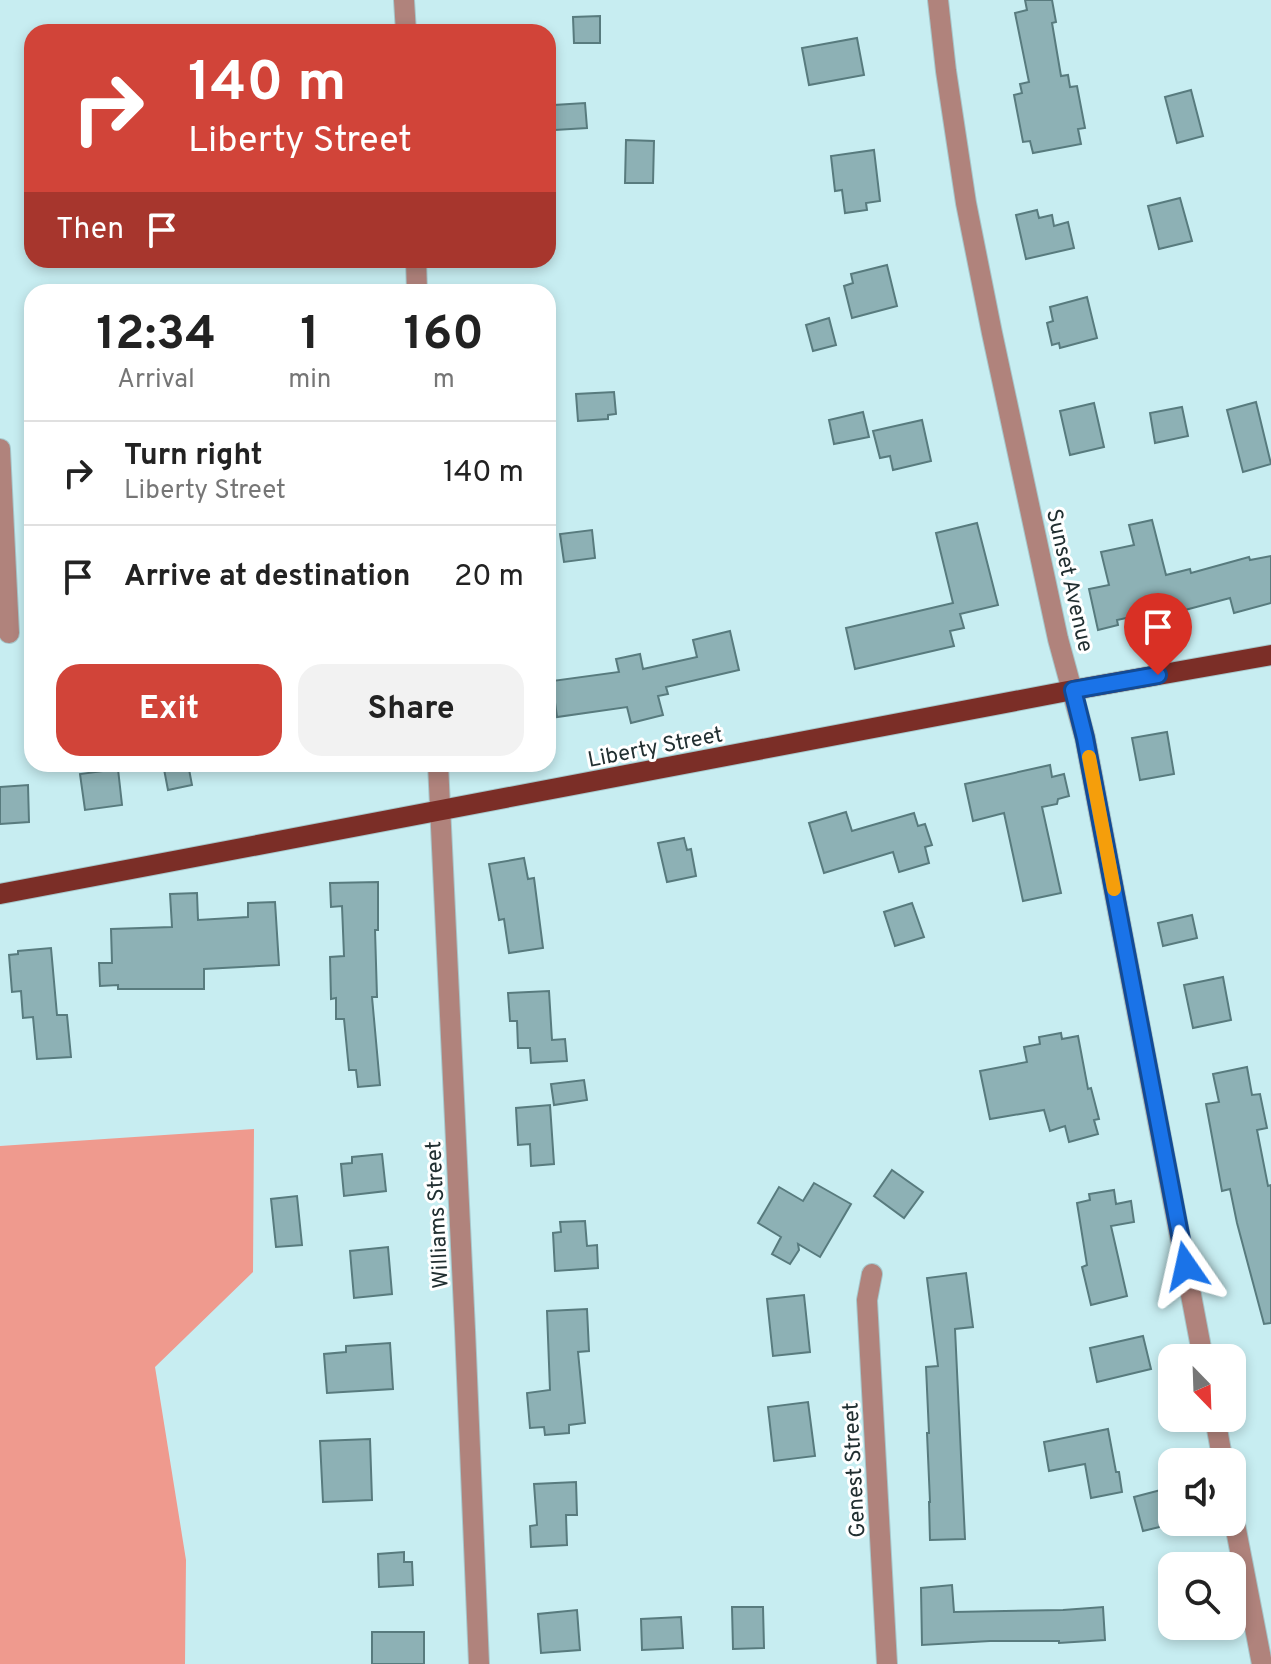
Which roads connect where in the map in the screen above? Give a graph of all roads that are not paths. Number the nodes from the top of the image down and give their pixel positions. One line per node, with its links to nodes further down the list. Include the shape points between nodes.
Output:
1 (404, 0): 3 (street)
2 (938, 0): 7 (street, Sunset Avenue, via 969,218)
3 (406, 24)
4 (0, 449): 5 (street)
5 (9, 633)
6 (1271, 655): 7 (main road, Liberty Street)
7 (1073, 690): 9 (main road, Liberty Street); 12 (street, Sunset Avenue)
8 (438, 772): 9 (street, Williams Street)
9 (440, 812): 10 (main road, Liberty Street); 14 (street, Williams Street)
10 (0, 894)
11 (872, 1274): 15 (street, Genest Street, via 867,1300)
12 (1200, 1344)
13 (1237, 1536): 16 (street)
14 (479, 1664)
15 (887, 1664)
16 (1262, 1664)

